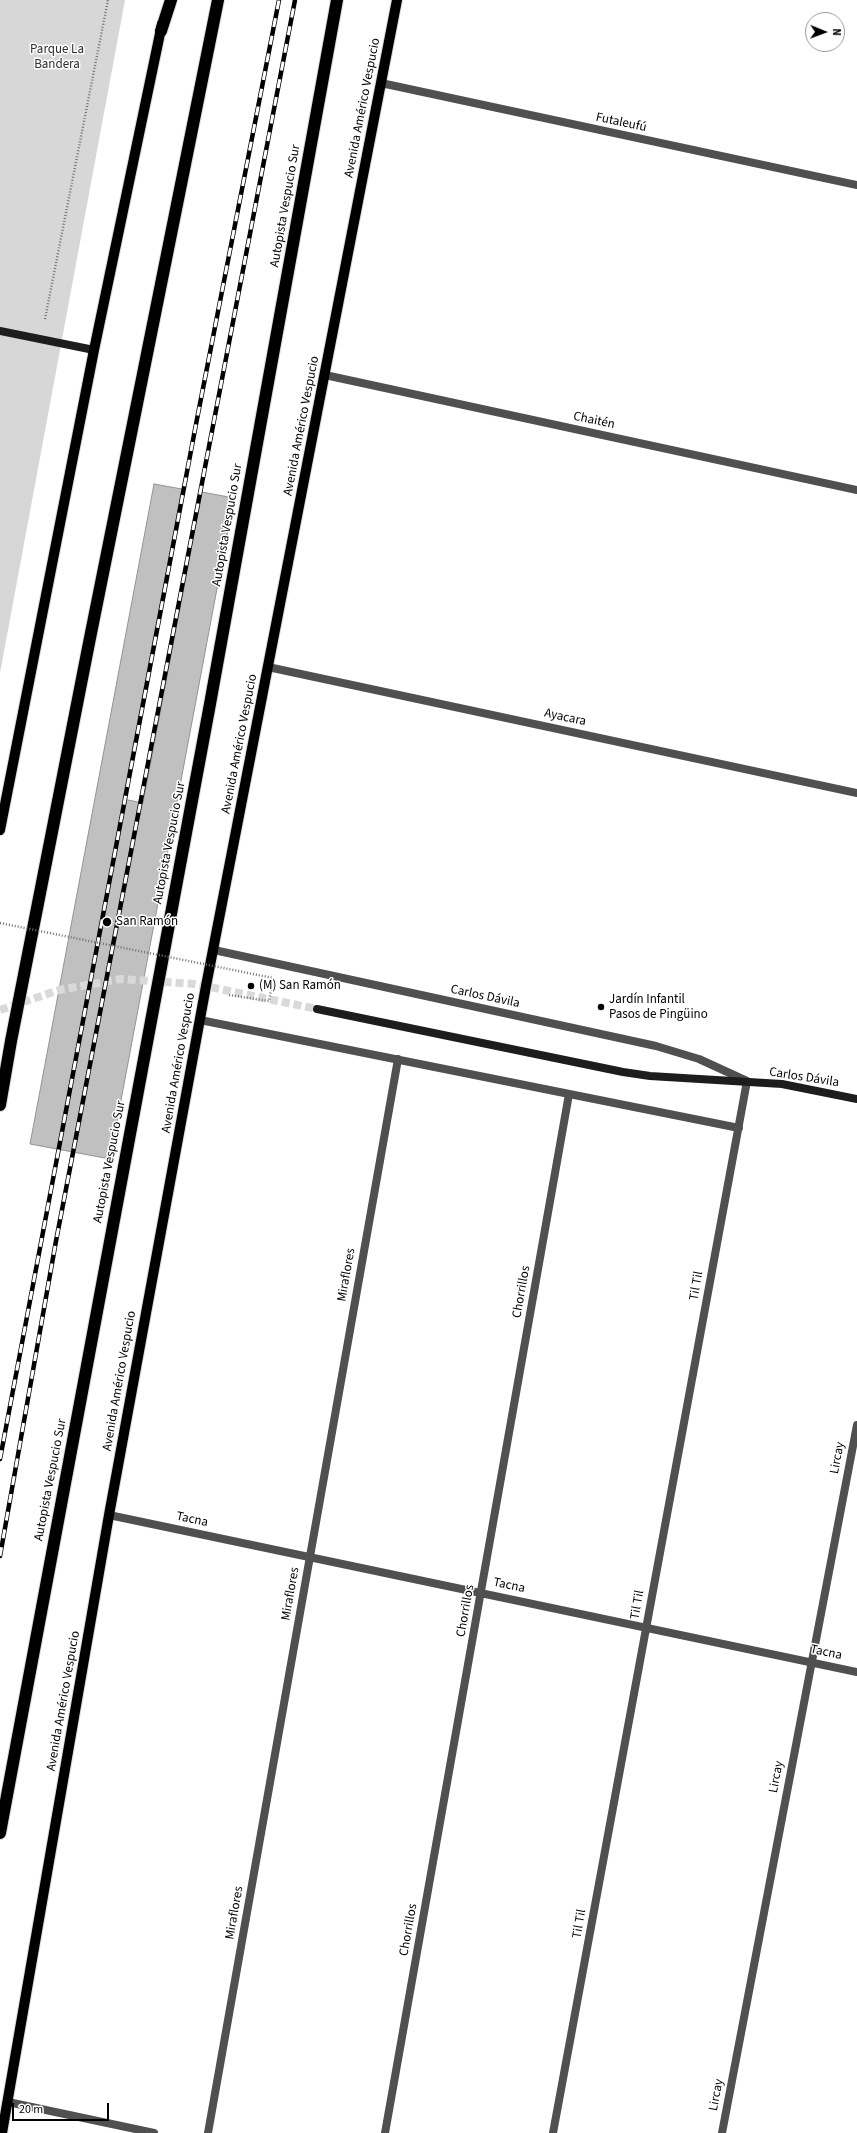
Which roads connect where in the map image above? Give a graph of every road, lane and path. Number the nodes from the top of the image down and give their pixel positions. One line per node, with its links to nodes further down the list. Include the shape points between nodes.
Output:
1 (108, 0): 10 (path, via 45,321)
2 (167, 0): 7 (main road)
3 (171, 0): 7 (highway)
4 (218, 0): 27 (highway, via 90,635)
5 (337, 0): 36 (highway, Autopista Vespucio Sur, via 212,696)
6 (396, 0): 8 (main road, Avenida Américo Vespucio)
7 (161, 31): 12 (main road)
8 (380, 83): 9 (street, Futaleufú); 13 (main road, Avenida Américo Vespucio)
9 (857, 185)
10 (37, 320)
11 (0, 331): 12 (street)
12 (94, 350): 17 (main road)
13 (325, 375): 14 (street, Chaitén); 15 (main road, Avenida Américo Vespucio)
14 (857, 490)
15 (268, 667): 16 (street, Ayacara); 19 (main road, Avenida Américo Vespucio)
16 (857, 793)
17 (0, 830)
18 (0, 923): 20 (path, bridge, via 273,978 269,1001)
19 (214, 950): 22 (main road, Avenida Américo Vespucio); 24 (street, Carlos Dávila, via 656,1046 700,1059)
20 (229, 995)
21 (316, 1009): 24 (street, Carlos Dávila, via 624,1072 650,1076)
22 (200, 1020): 23 (street); 30 (main road, Avenida Américo Vespucio)
23 (398, 1059): 25 (street); 31 (street, Miraflores)
24 (748, 1081): 26 (street, Carlos Dávila, via 782,1084); 28 (street, Til Til)
25 (569, 1094): 28 (street); 32 (street, Chorrillos)
26 (857, 1099)
27 (0, 1105)
28 (739, 1128): 33 (street, Til Til)
29 (857, 1425): 34 (street, Lircay)
30 (109, 1515): 31 (street, Tacna); 37 (main road, Avenida Américo Vespucio)
31 (310, 1557): 32 (street, Tacna); 40 (street, Miraflores)
32 (481, 1593): 33 (street, Tacna); 41 (street, Chorrillos)
33 (647, 1627): 34 (street, Tacna); 42 (street, Til Til)
34 (812, 1662): 35 (street, Tacna); 43 (street, Lircay)
35 (857, 1672)
36 (0, 1833)
37 (8, 2102): 38 (main road, Avenida Américo Vespucio); 39 (street)
38 (2, 2133)
39 (154, 2133)
40 (208, 2133)
41 (385, 2133)
42 (553, 2133)
43 (722, 2133)

